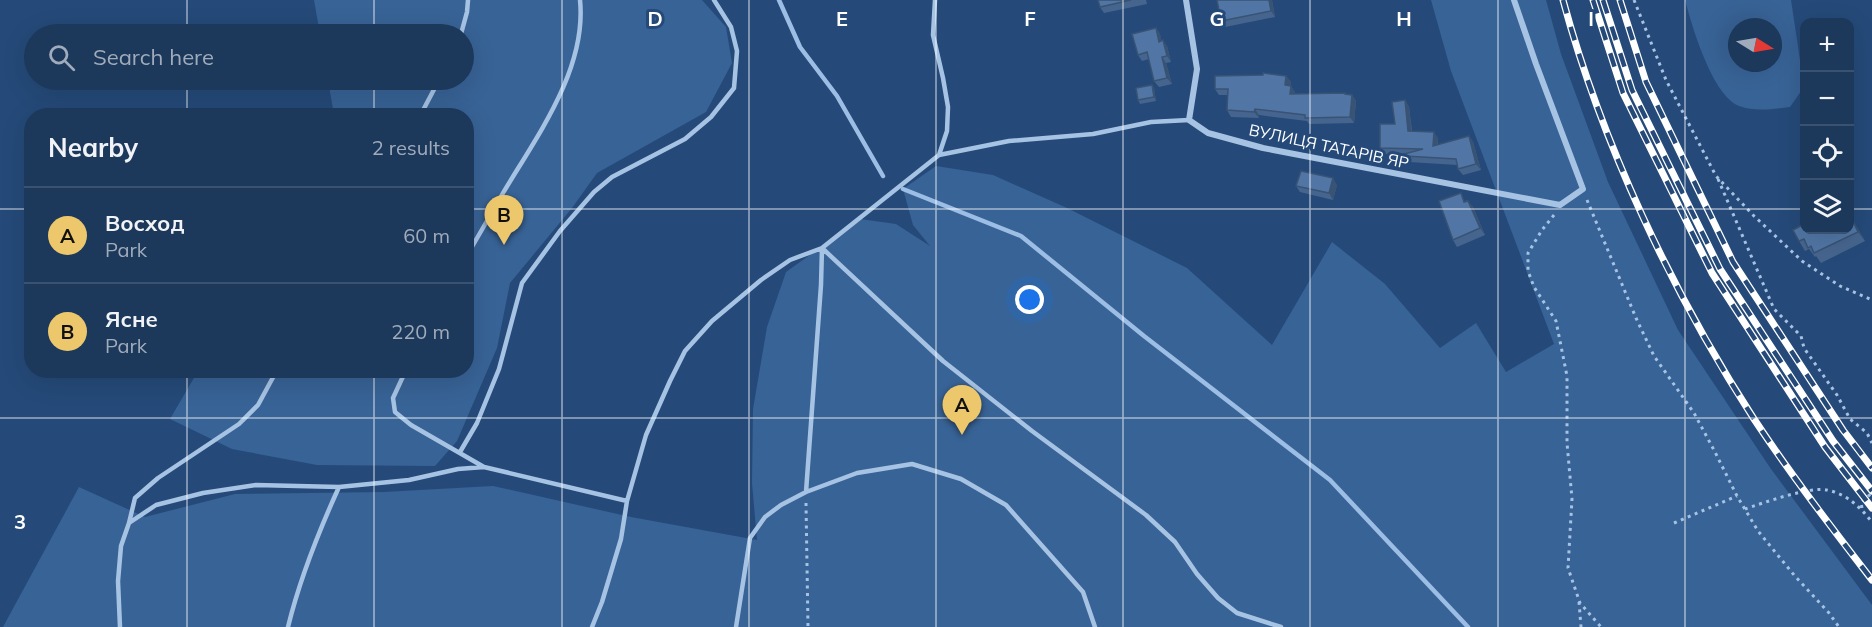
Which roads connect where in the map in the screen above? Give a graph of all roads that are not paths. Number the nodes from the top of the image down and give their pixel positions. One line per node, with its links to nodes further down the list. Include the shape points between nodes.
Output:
1 (468, 0): 7 (lane)
2 (580, 0): 12 (lane, via 576,48 564,86)
3 (714, 0): 16 (lane, via 731,27 737,51 734,88 711,117 685,139 612,177 560,231 522,283 499,369 477,423)
4 (935, 0): 11 (lane, via 933,35 948,107 947,131)
5 (1186, 0): 10 (street, via 1197,69)
6 (1515, 0): 10 (street, ВУЛИЦЯ ТАТАРІВ ЯР, via 1583,189 1560,206 1263,148 1208,134)
7 (464, 24)
8 (434, 90): 9 (lane)
9 (424, 108)
10 (1189, 120): 11 (lane, via 1009,141)
11 (939, 155): 13 (lane)
12 (474, 243)
13 (822, 248): 19 (lane); 20 (lane, via 790,260 761,280 712,321 685,351 646,435); 27 (lane, via 943,361 1146,514 1175,542 1218,598 1237,613)
14 (273, 378): 21 (lane, via 258,405 239,424 135,498)
15 (402, 378): 16 (lane, via 393,398 395,412)
16 (460, 452): 17 (lane)
17 (484, 466): 18 (lane, via 409,480); 20 (lane)
18 (339, 487): 21 (lane, via 256,485 203,493 156,505); 23 (lane, via 313,544)
19 (806, 492): 25 (lane, via 765,517 750,538); 26 (lane, via 856,473 912,464 961,479 1006,505 1083,592)
20 (627, 501): 24 (lane, via 621,539)
21 (129, 523): 22 (lane, via 120,546)
22 (120, 627)
23 (288, 627)
24 (592, 627)
25 (736, 627)
26 (1095, 627)
27 (1281, 627)

